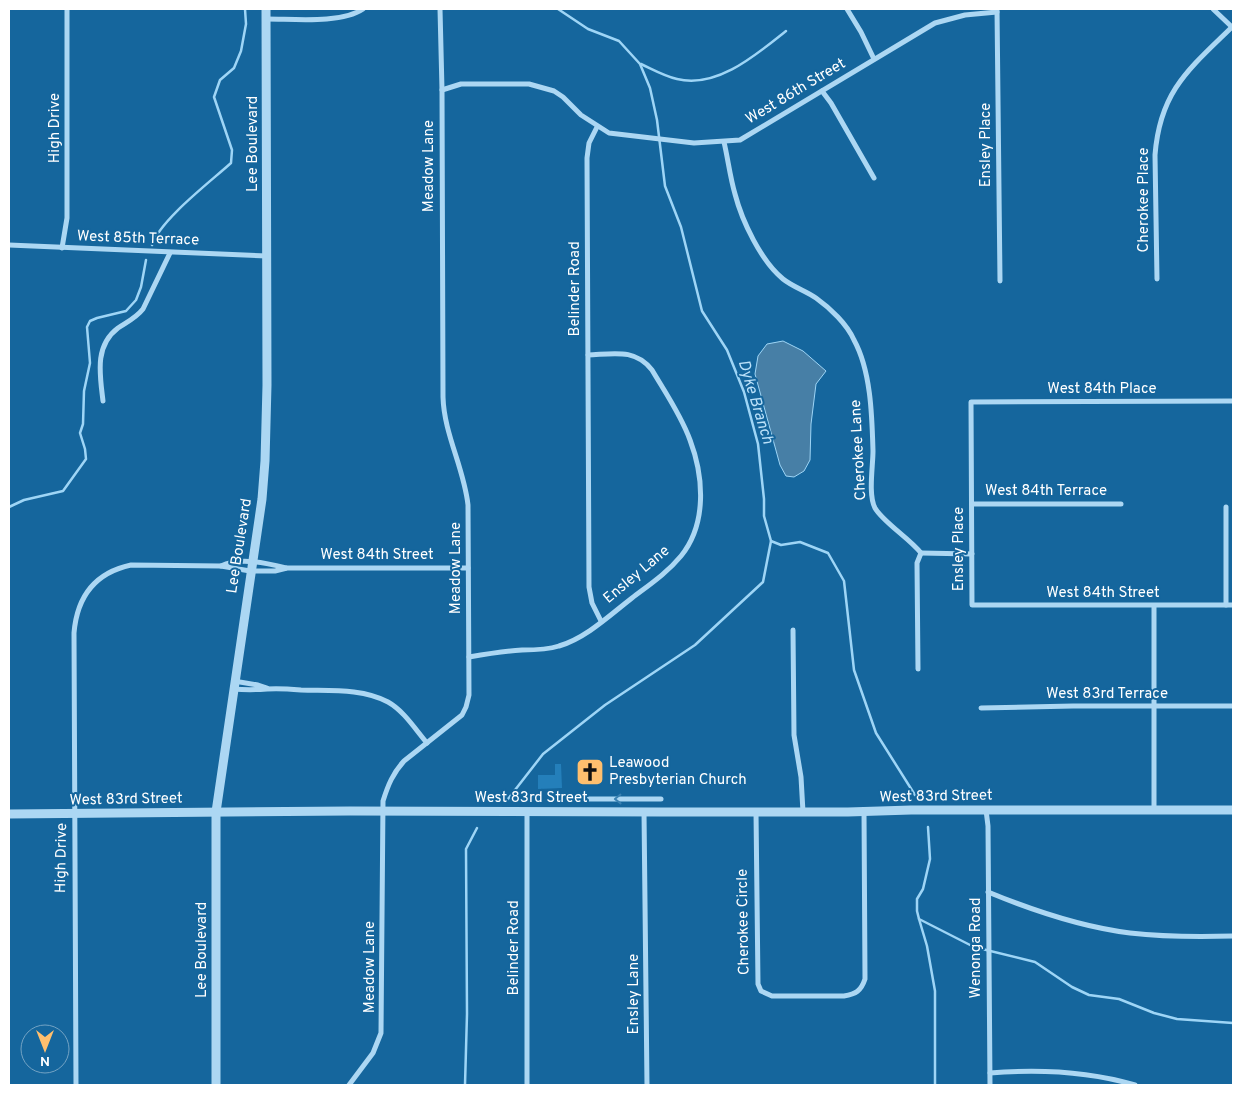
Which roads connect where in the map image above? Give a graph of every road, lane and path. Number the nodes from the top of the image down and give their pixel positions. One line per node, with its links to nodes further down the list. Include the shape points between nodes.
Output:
1 (67, 9): 17 (street, High Drive, via 68,218)
2 (266, 9): 8 (street, Lee Boulevard)
3 (363, 9): 8 (street, via 347,17)
4 (440, 9): 11 (street, Meadow Lane)
5 (847, 9): 10 (street)
6 (1213, 9): 9 (street)
7 (997, 11): 10 (street, West 86th Street, via 942,21); 21 (street, Ensley Place)
8 (266, 18): 19 (street, Lee Boulevard)
9 (1233, 28): 20 (street, Cherokee Place, via 1176,86 1162,115 1155,155)
10 (874, 59): 12 (street, West 86th Street)
11 (442, 90): 13 (street, via 461,84 542,86 563,97); 33 (street, Meadow Lane, via 443,410 467,496)
12 (822, 91): 14 (street, West 86th Street, via 740,140); 15 (street)
13 (598, 127): 14 (street, West 86th Street, via 609,133 641,138); 22 (street, Belinder Road, via 589,143 587,158)
14 (724, 142): 29 (street, Cherokee Lane, via 734,194 762,253 783,278 826,306 854,339 869,390 874,507)
15 (874, 178)
16 (9, 245): 17 (street, West 85th Terrace)
17 (62, 248): 18 (street, West 85th Terrace)
18 (170, 252): 19 (street, West 85th Terrace); 23 (street, via 143,309 117,329 101,349)
19 (267, 256): 32 (street, Lee Boulevard, via 265,461)
20 (1157, 279)
21 (1000, 281)
22 (588, 355): 38 (street, Belinder Road, via 589,587); 38 (street, Ensley Lane, via 631,354 646,362 690,440 700,487 698,520 682,555 664,573)
23 (103, 401)
24 (1233, 401): 25 (street, West 84th Place)
25 (971, 402): 26 (street, Ensley Place)
26 (972, 504): 27 (street, West 84th Terrace); 30 (street, Ensley Place)
27 (1121, 504)
28 (1226, 507): 35 (street)
29 (921, 553): 30 (street); 41 (street, via 917,563)
30 (972, 554): 34 (street, Ensley Place)
31 (125, 566): 32 (street, West 84th Street); 60 (street, High Drive, via 93,584 83,596 75,619)
32 (251, 566): 33 (street, West 84th Street, via 274,571 286,568); 42 (street, Lee Boulevard)
33 (468, 568): 40 (street, Meadow Lane)
34 (972, 605): 37 (street, West 84th Street)
35 (1226, 605): 36 (street, West 84th Street); 37 (street, West 84th Street)
36 (1233, 605)
37 (1154, 606): 43 (street)
38 (601, 621): 40 (street, Ensley Lane, via 578,637 553,648)
39 (793, 630): 58 (street, via 794,735)
40 (469, 657): 46 (street, Meadow Lane, via 466,708 462,715)
41 (918, 669)
42 (233, 685): 46 (street, via 354,692 377,697 400,711); 54 (street, Lee Boulevard)
43 (1154, 706): 44 (street, West 83rd Terrace); 45 (street, West 83rd Terrace); 49 (street)
44 (1233, 706)
45 (981, 708)
46 (427, 743): 52 (street, Meadow Lane, via 396,770 389,781)
47 (575, 799): 48 (street, one-way to 47)
48 (661, 799)
49 (1154, 809): 50 (street, West 83rd Street); 51 (street, West 83rd Street)
50 (986, 810): 53 (street, West 83rd Street); 61 (street, Wenonga Road)
51 (1233, 810)
52 (382, 811): 54 (street, West 83rd Street); 55 (street, West 83rd Street); 66 (street, Meadow Lane, via 381,1033 372,1053)
53 (864, 811): 57 (street, Cherokee Circle, via 864,979 854,994 844,996 772,996 761,991 758,984); 58 (street, West 83rd Street)
54 (216, 812): 60 (street, West 83rd Street); 65 (street, Lee Boulevard)
55 (527, 812): 56 (street, West 83rd Street); 67 (street, Belinder Road)
56 (644, 812): 57 (street, West 83rd Street); 68 (street, Ensley Lane)
57 (756, 812): 58 (street, West 83rd Street)
58 (803, 812)
59 (9, 814): 60 (street, West 83rd Street)
60 (75, 815): 64 (street, High Drive)
61 (988, 892): 62 (street, via 1054,917 1107,930 1166,936); 63 (street, Wenonga Road)
62 (1233, 936)
63 (990, 1073): 69 (street, Wenonga Road); 70 (street, via 1077,1073)
64 (76, 1085)
65 (216, 1085)
66 (349, 1085)
67 (527, 1085)
68 (647, 1085)
69 (990, 1085)
70 (1135, 1085)

